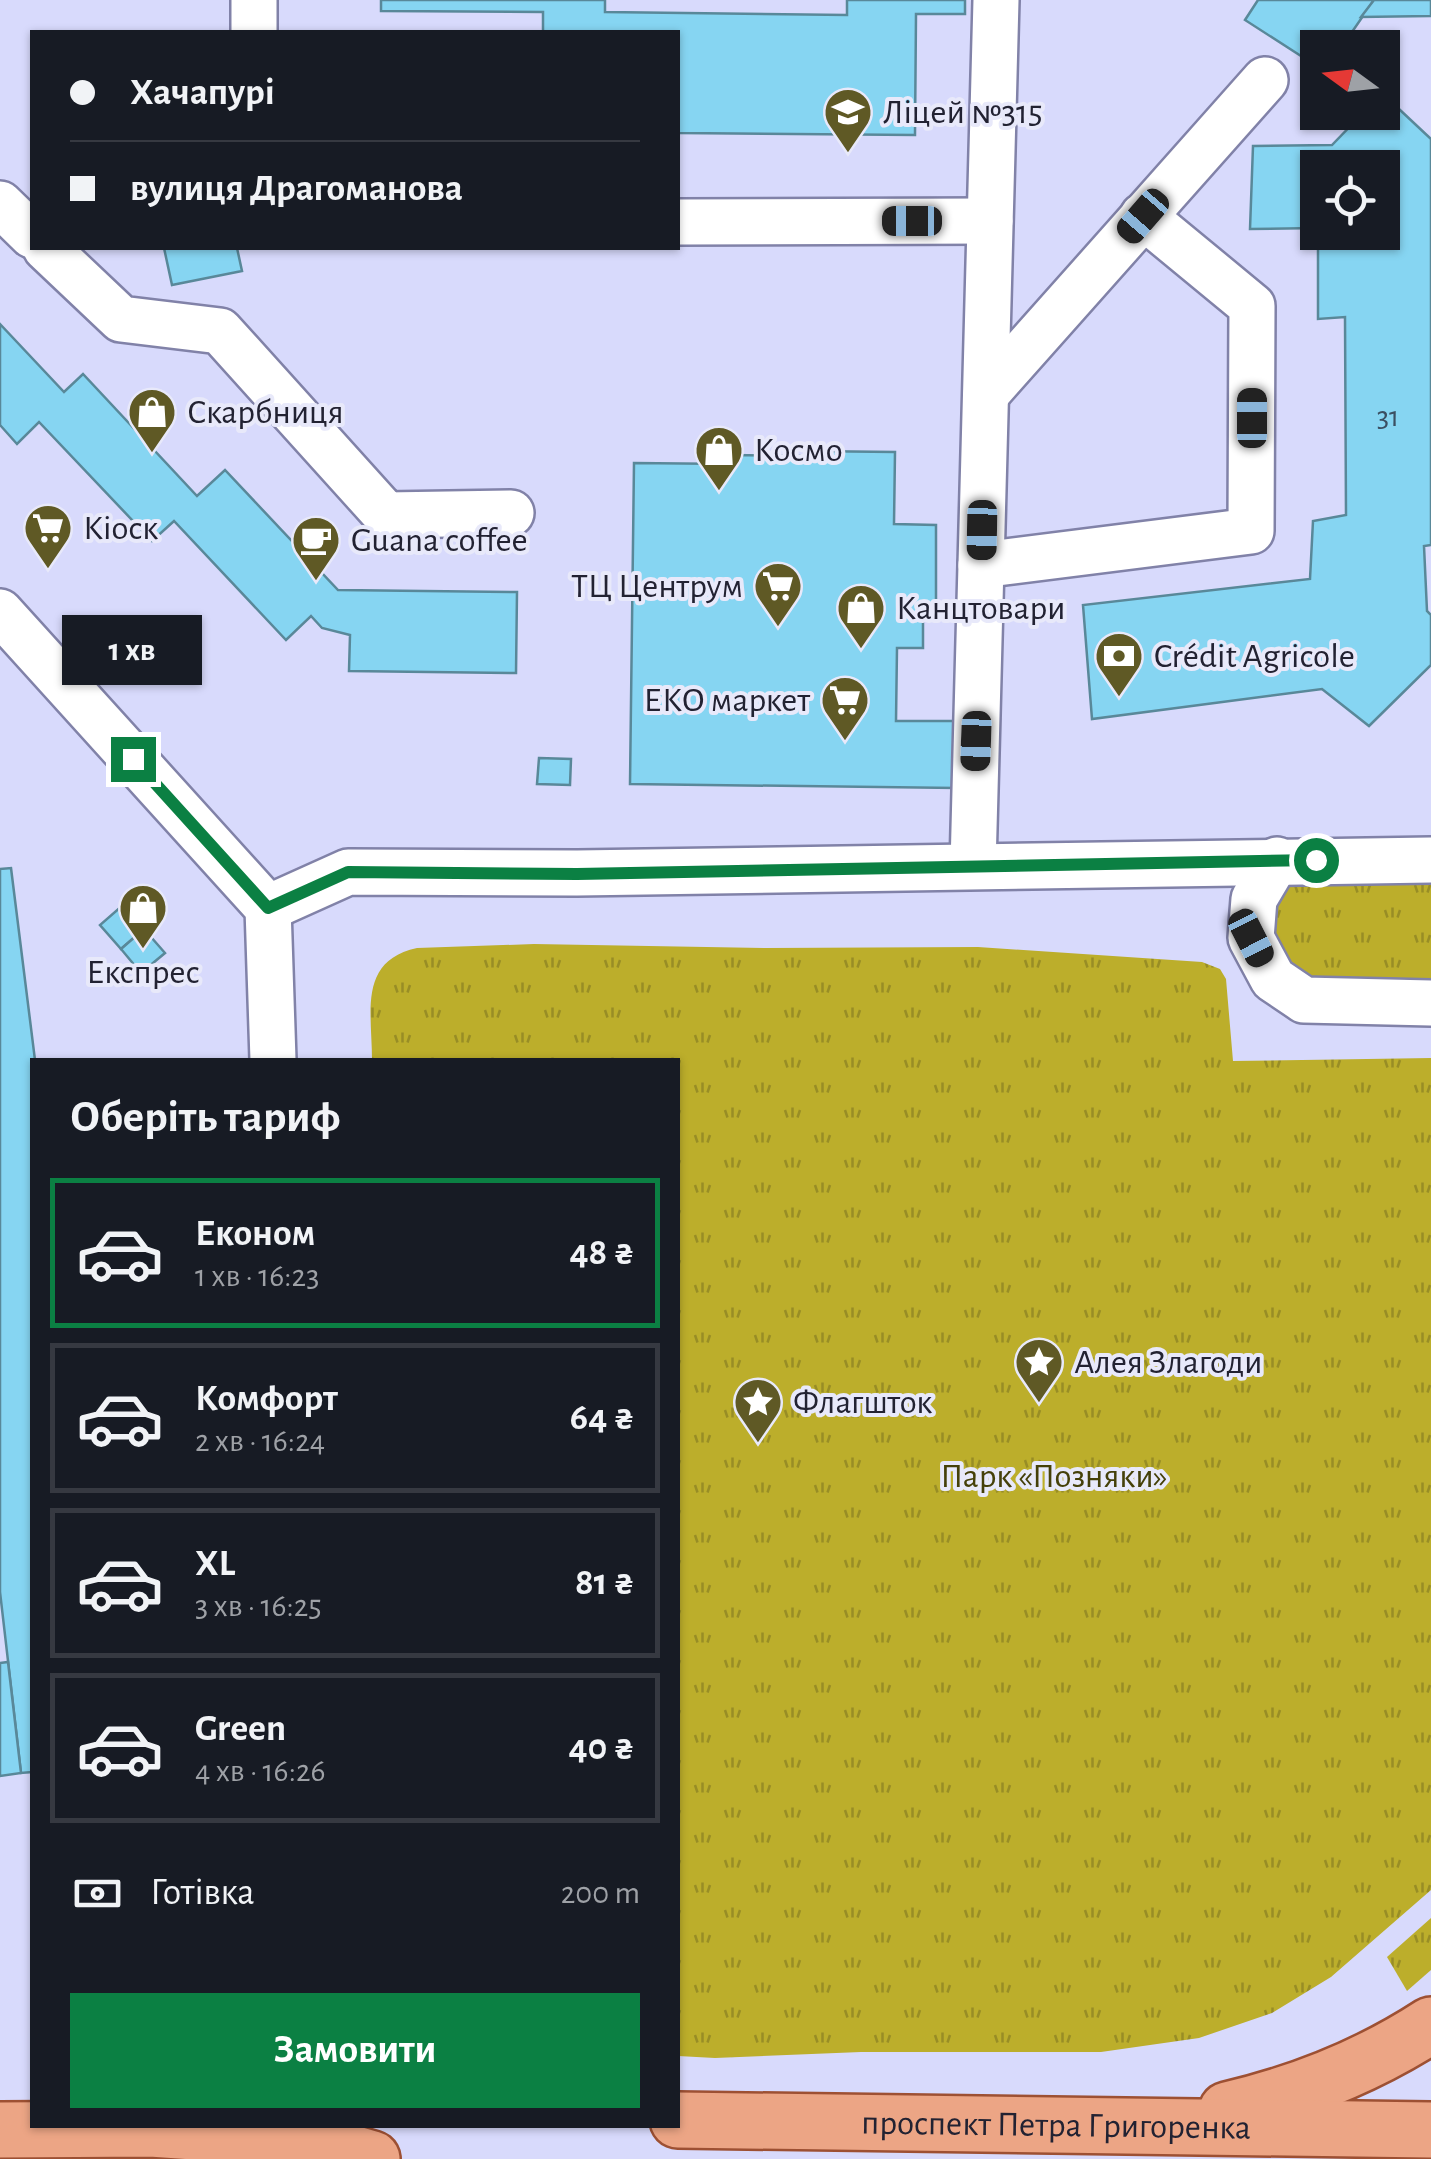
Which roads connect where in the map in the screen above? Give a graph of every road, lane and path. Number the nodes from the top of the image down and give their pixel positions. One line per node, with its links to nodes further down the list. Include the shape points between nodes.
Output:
1 (254, 0): 3 (street)
2 (996, 0): 8 (street)
3 (254, 30)
4 (1265, 80): 7 (street)
5 (30, 202): 6 (street)
6 (0, 203): 10 (street)
7 (1143, 216): 12 (street); 14 (street, via 1252,306 1251,531)
8 (990, 221): 9 (street); 12 (street)
9 (680, 222)
10 (30, 233)
11 (48, 250): 13 (street, via 121,318 220,331 386,515)
12 (986, 394): 14 (street)
13 (511, 513)
14 (982, 565): 18 (street)
15 (0, 612): 19 (street)
16 (1278, 860): 17 (street); 18 (street); 20 (street, via 1254,899 1251,938 1273,979 1304,1000)
17 (1431, 860)
18 (974, 866): 19 (street, via 348,872)
19 (268, 908): 21 (street)
20 (1431, 1002)
21 (274, 1058)
22 (1431, 2024): 24 (main road, via 1363,2065 1279,2098)
23 (680, 2120): 24 (main road, проспект Петра Григоренка)
24 (1156, 2127): 27 (main road, проспект Петра Григоренка)
25 (379, 2128): 28 (main road)
26 (0, 2130): 28 (main road, via 150,2129)
27 (1431, 2130)
28 (306, 2141): 29 (main road)
29 (372, 2159)

